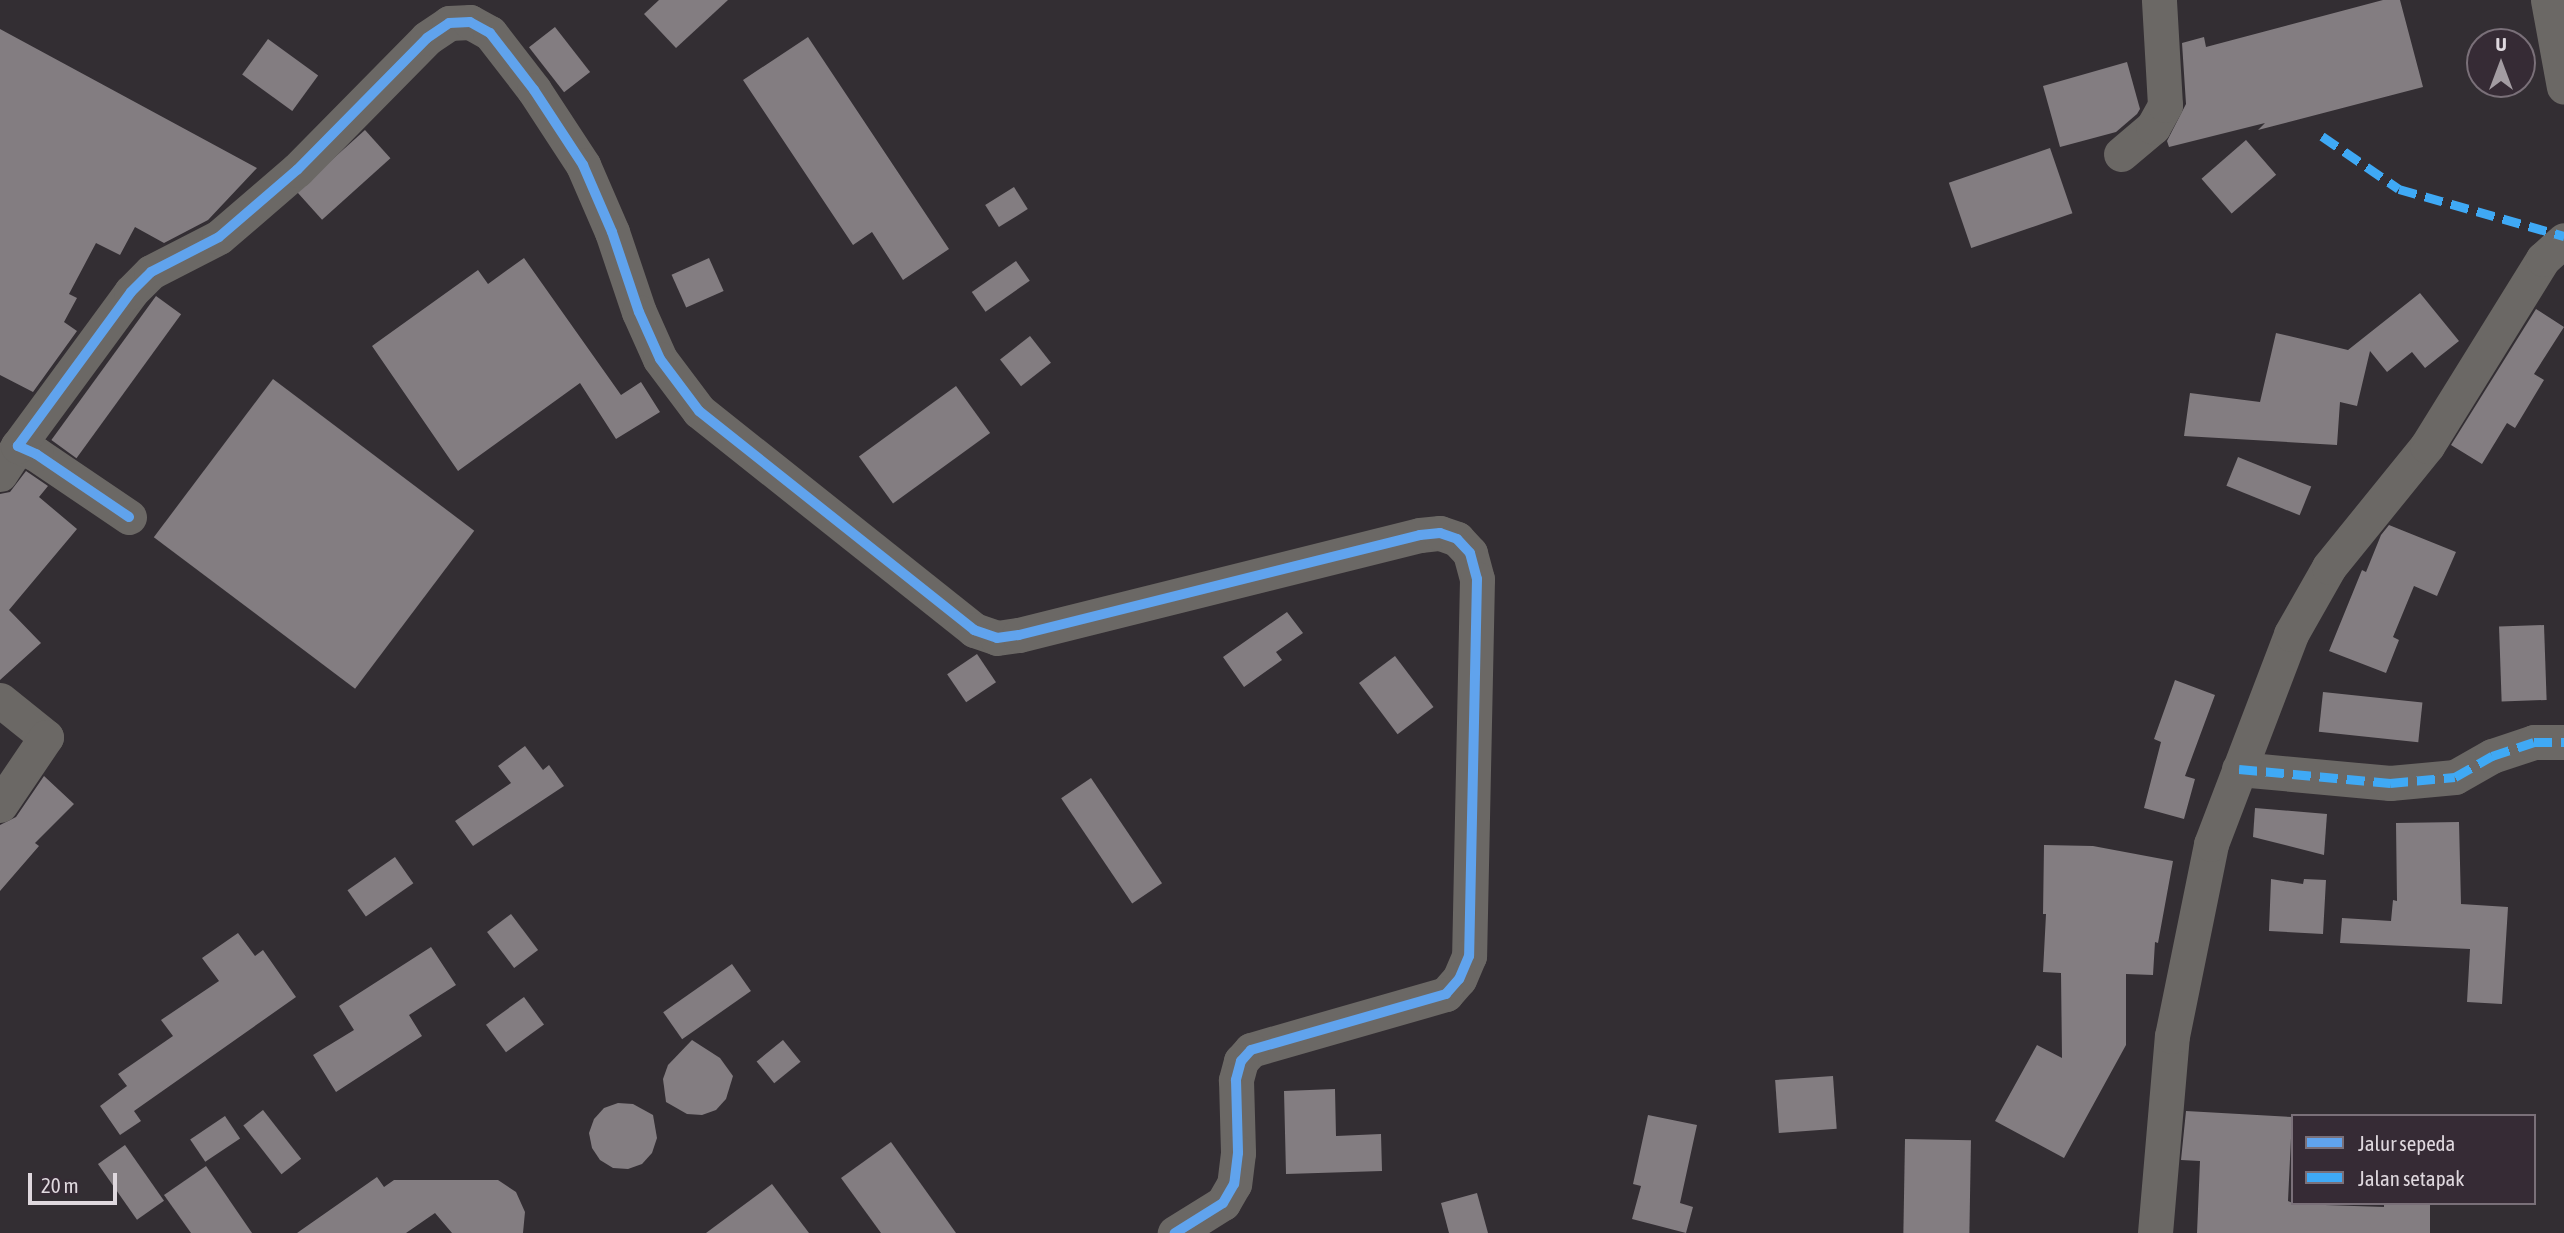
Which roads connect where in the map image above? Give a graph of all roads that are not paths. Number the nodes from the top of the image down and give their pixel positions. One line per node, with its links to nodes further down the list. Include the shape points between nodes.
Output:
1 (2159, 0): 4 (street, via 2165,105 2153,127)
2 (2548, 0): 3 (street)
3 (2564, 87)
4 (2120, 154)
5 (2564, 240): 10 (street, via 2543,259 2427,446 2329,567 2291,634)
6 (9, 460): 7 (street, via 36,454); 12 (street, via 131,292 151,272 219,237 296,170 427,38 449,23 470,22 490,33 583,165 660,359 699,411 974,630 997,638 1019,635 1420,535 1440,533 1457,539 1470,553 1477,579 1469,956 1446,994 1251,1050 1241,1061 1236,1080 1234,1184 1223,1203)
7 (129, 517)
8 (0, 700): 11 (street, via 46,737)
9 (2564, 742): 10 (street, via 2534,742 2502,752 2455,777 2389,783)
10 (2239, 769): 13 (street, via 2211,844 2172,1036)
11 (0, 805)
12 (1175, 1233)
13 (2155, 1233)

